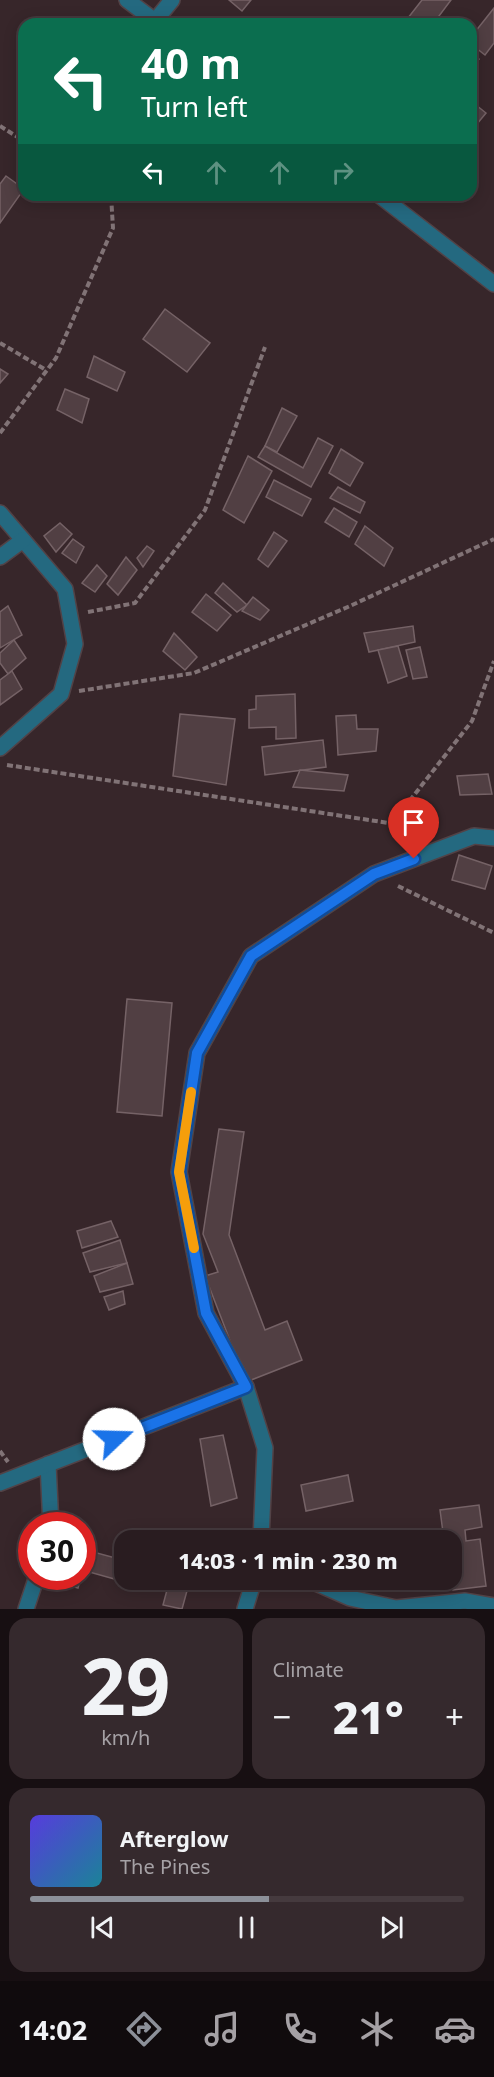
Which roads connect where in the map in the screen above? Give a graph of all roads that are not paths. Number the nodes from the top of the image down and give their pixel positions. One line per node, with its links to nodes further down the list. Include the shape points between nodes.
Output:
1 (128, 0): 3 (street)
2 (172, 0): 4 (street)
3 (151, 18)
4 (160, 18)
5 (388, 201): 6 (street)
6 (494, 284)
7 (0, 513): 8 (street)
8 (23, 540): 9 (street); 10 (street, via 65,589 75,644 61,694)
9 (0, 557)
10 (0, 748)
11 (494, 838): 12 (street, via 474,836 374,874 251,956 197,1053 179,1172 206,1313)
12 (246, 1387): 13 (street); 16 (street, via 265,1448)
13 (48, 1464): 14 (street); 15 (street)
14 (0, 1483)
15 (50, 1512)
16 (261, 1530)
17 (32, 1590): 22 (street)
18 (251, 1590): 23 (street)
19 (332, 1590): 20 (street, via 396,1608)
20 (446, 1606): 21 (street, via 465,1601)
21 (494, 1606)
22 (26, 1609)
23 (245, 1609)

